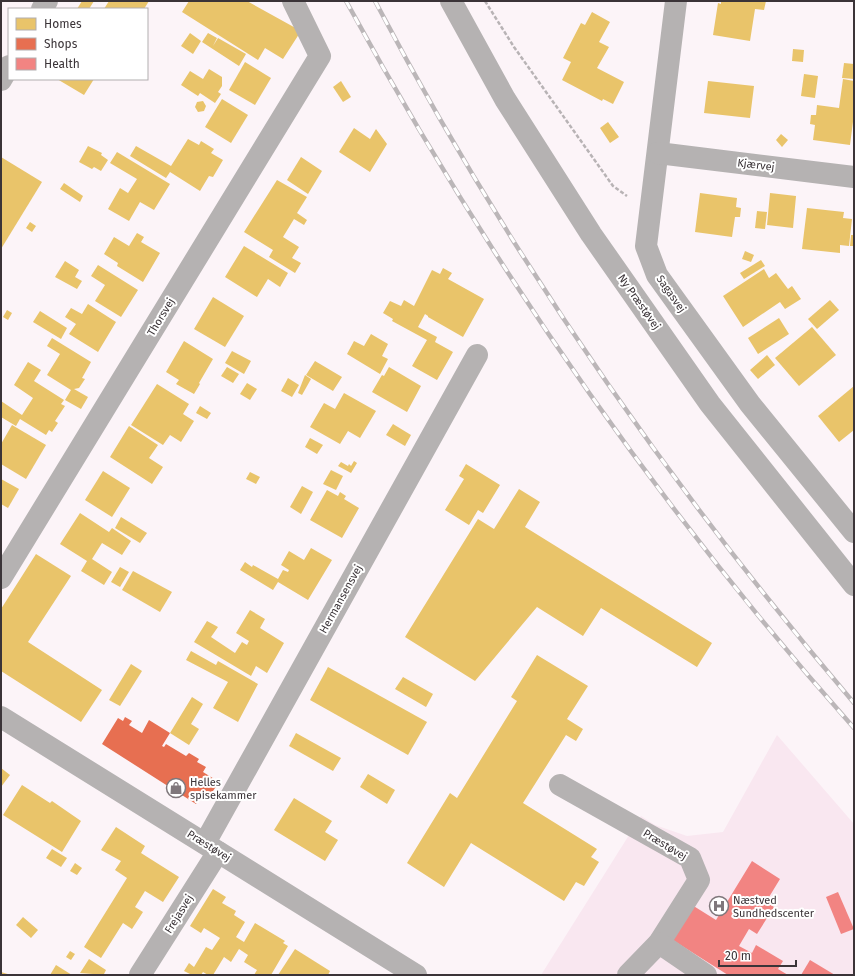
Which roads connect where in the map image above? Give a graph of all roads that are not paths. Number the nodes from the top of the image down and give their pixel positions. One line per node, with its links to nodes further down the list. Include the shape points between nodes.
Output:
1 (293, 1): 10 (street, Thorsvej, via 320,56)
2 (451, 1): 11 (street, Ny Præstøvej, via 505,99 591,234 710,404)
3 (676, 1): 6 (street, Sagasvej)
4 (8, 68): 5 (street)
5 (1, 80)
6 (658, 153): 7 (street, Kjærvej); 9 (street, Sagasvej, via 646,246 657,275 750,404)
7 (854, 177)
8 (477, 355): 14 (street, Hermansensvej)
9 (854, 532)
10 (1, 578)
11 (854, 586)
12 (1, 717): 14 (street, Præstøvej)
13 (560, 785): 15 (street, Præstøvej, via 690,858 699,880)
14 (212, 848): 16 (street, Frejasvej); 17 (street, Præstøvej)
15 (659, 944): 18 (street, Præstøvej); 19 (street)
16 (140, 975)
17 (416, 975)
18 (628, 975)
19 (706, 975)

